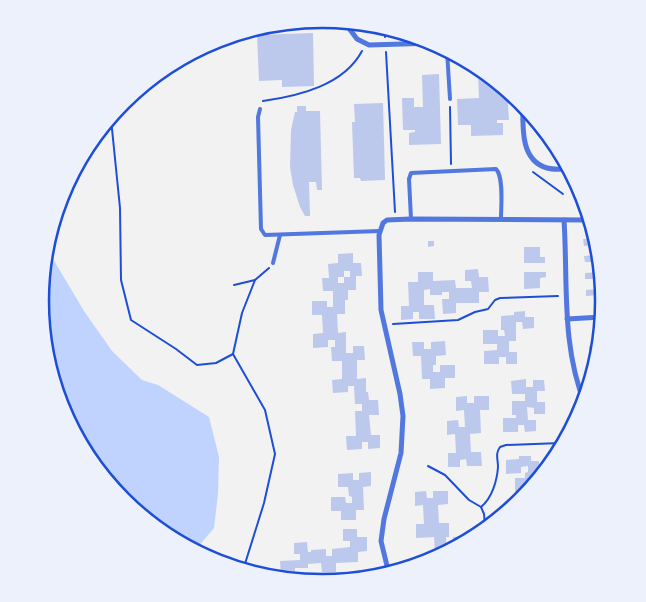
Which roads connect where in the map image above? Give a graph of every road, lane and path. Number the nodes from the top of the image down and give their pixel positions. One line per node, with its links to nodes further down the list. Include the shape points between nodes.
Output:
1 (349, 29): 3 (street)
2 (413, 43): 4 (street)
3 (366, 44): 4 (street); 7 (path, via 355,63 328,82 307,92 262,101)
4 (385, 44): 12 (path)
5 (447, 58): 6 (lane)
6 (450, 99): 11 (path)
7 (260, 109): 18 (lane, via 261,230 264,235)
8 (523, 115): 10 (street, via 524,142 529,154 543,166)
9 (113, 127): 26 (path, via 120,208 121,280 131,320 196,365 216,363)
10 (562, 168)
11 (451, 171): 13 (lane, via 498,171); 14 (lane, via 411,173)
12 (395, 206)
13 (501, 218): 14 (street); 15 (street)
14 (411, 219): 17 (street, via 387,220)
15 (564, 220): 16 (street); 22 (street)
16 (584, 220)
17 (380, 231): 18 (lane); 25 (street)
18 (280, 235): 19 (lane)
19 (273, 263): 20 (path)
20 (255, 280): 21 (path); 26 (path, via 242,313)
21 (234, 285)
22 (566, 296): 24 (street); 25 (path, via 500,298 488,309 458,320)
23 (596, 317): 24 (street)
24 (567, 319): 27 (street, via 572,364)
25 (383, 324): 33 (street, via 403,416 400,453 381,541)
26 (233, 354): 32 (path, via 265,410 275,454)
27 (580, 393)
28 (557, 443): 30 (path, via 500,447 491,495)
29 (428, 466): 30 (path, via 445,475 469,500)
30 (481, 507): 31 (path)
31 (485, 521)
32 (246, 563)
33 (387, 567)

